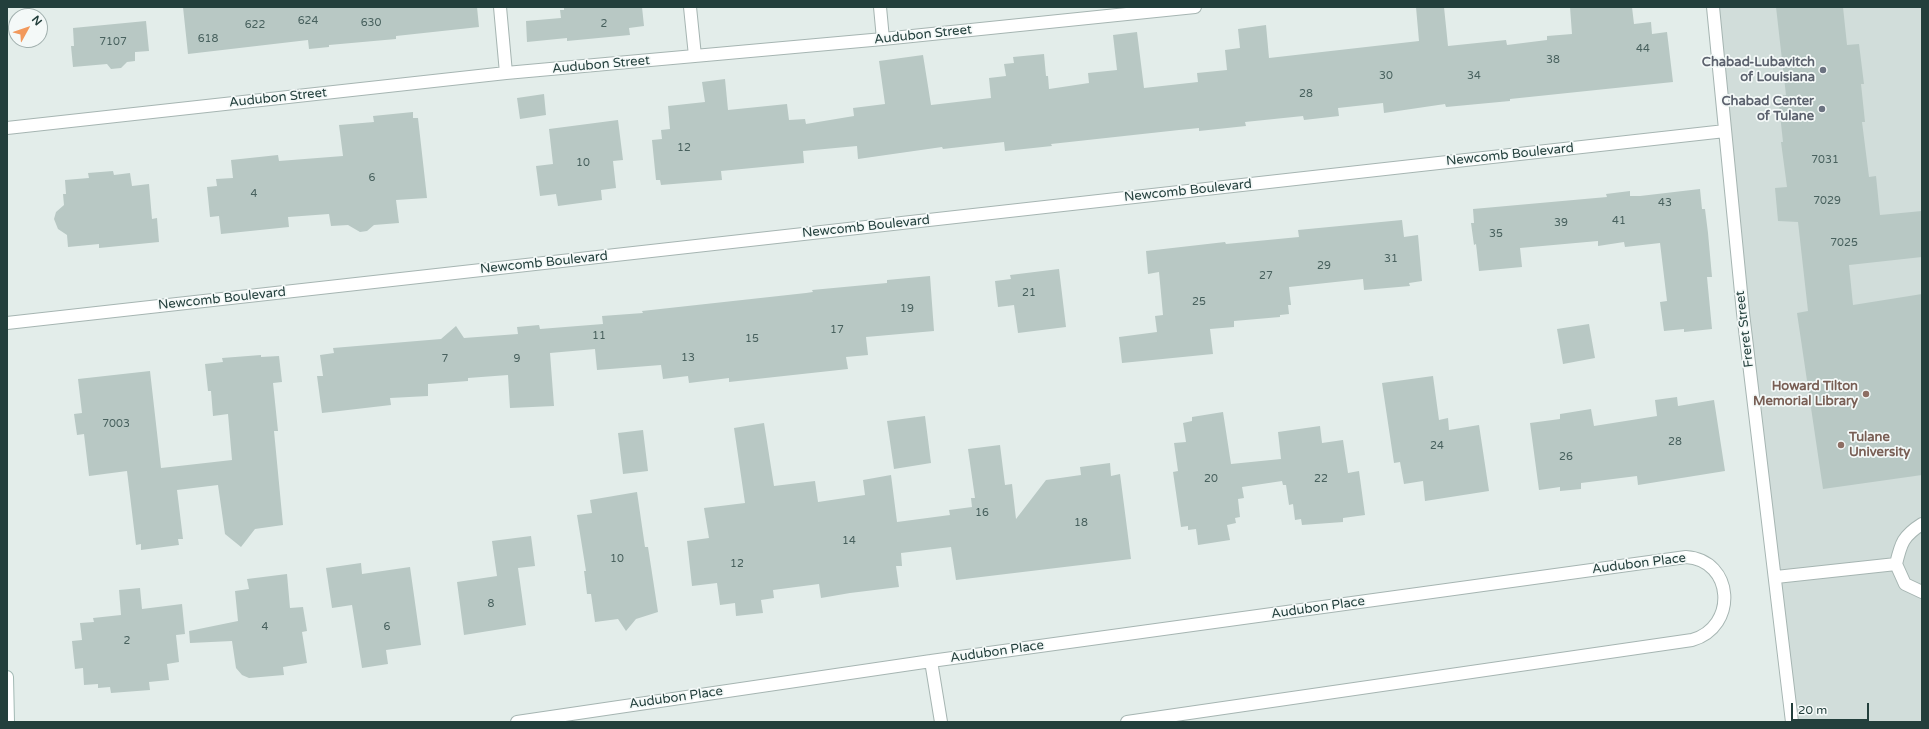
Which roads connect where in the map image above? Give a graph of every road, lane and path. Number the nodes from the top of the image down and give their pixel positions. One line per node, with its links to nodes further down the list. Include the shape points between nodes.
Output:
1 (500, 7): 8 (street)
2 (690, 7): 7 (street)
3 (880, 7): 6 (street)
4 (1195, 7): 6 (street, Audubon Street)
5 (1713, 7): 10 (street, Freret Street)
6 (883, 39): 7 (street, Audubon Street)
7 (695, 56): 8 (street, Audubon Street)
8 (506, 74): 9 (street, Audubon Street)
9 (7, 128)
10 (1725, 131): 11 (street, Newcomb Boulevard); 14 (street, Freret Street, via 1743,313)
11 (7, 323)
12 (1922, 524): 13 (street, via 1912,530 1900,544)
13 (1896, 564): 14 (street); 15 (street, via 1905,584)
14 (1776, 578): 22 (street, Freret Street)
15 (1922, 592)
16 (931, 661): 19 (street, Audubon Place); 20 (street, Audubon Place); 21 (street, Audubon Place, via 1686,557 1696,558 1708,566 1718,576 1724,590 1724,605 1720,619 1708,632 1692,640)
17 (7, 677): 18 (street)
18 (8, 722)
19 (517, 722)
20 (941, 722)
21 (1127, 722)
22 (1792, 722)

